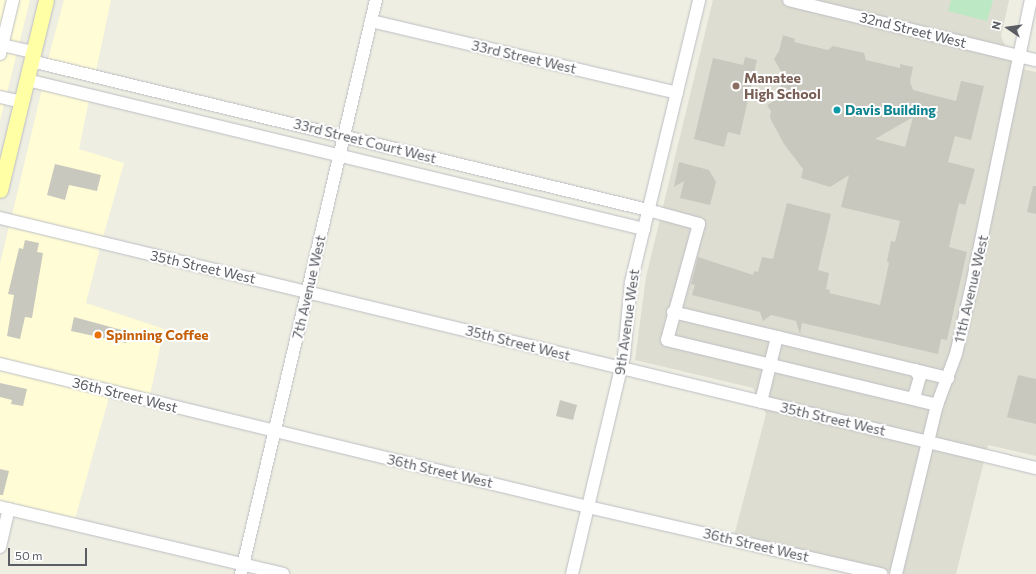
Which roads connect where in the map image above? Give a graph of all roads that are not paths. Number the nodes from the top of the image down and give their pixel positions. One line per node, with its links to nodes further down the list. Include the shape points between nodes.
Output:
1 (13, 0): 8 (street)
2 (46, 0): 10 (main road)
3 (374, 0): 7 (street, 7th Avenue West)
4 (699, 0): 13 (street, 9th Avenue West)
5 (789, 0): 9 (street, 32nd Street West)
6 (1031, 0): 9 (street, 11th Avenue West)
7 (371, 21): 13 (street, 33rd Street West); 16 (street, 7th Avenue West)
8 (1, 50): 10 (street, 33rd Street Court West)
9 (1018, 56): 11 (street, 32nd Street West); 30 (street, 11th Avenue West, via 982,241)
10 (32, 57): 12 (main road); 16 (street, 33rd Street Court West)
11 (1036, 60)
12 (27, 80): 15 (main road); 18 (street, 33rd Street Court West)
13 (676, 94): 20 (street, 9th Avenue West)
14 (0, 97): 15 (street)
15 (21, 102): 17 (main road)
16 (344, 135): 18 (street, 7th Avenue West); 20 (street, 33rd Street Court West)
17 (5, 148): 19 (main road)
18 (339, 155): 22 (street, 33rd Street Court West); 23 (street, 7th Avenue West)
19 (0, 190)
20 (648, 210): 22 (street, 9th Avenue West); 24 (street, 33rd Street Court West, via 699,224)
21 (0, 218): 23 (street, 35th Street West)
22 (644, 228): 28 (street, 9th Avenue West, via 631,282)
23 (309, 292): 28 (street, 35th Street West); 34 (street, 7th Avenue West)
24 (674, 312): 25 (street); 27 (street, via 667,340)
25 (777, 337): 27 (street); 29 (street)
26 (0, 364): 34 (street, 36th Street West)
27 (770, 365): 31 (street); 32 (street)
28 (622, 368): 32 (street, 35th Street West); 37 (street, 9th Avenue West)
29 (915, 370): 30 (street); 31 (street, via 920,377 915,394)
30 (948, 378): 33 (street, 11th Avenue West)
31 (911, 398): 33 (street)
32 (760, 402): 35 (street, 35th Street West)
33 (937, 405): 35 (street, 11th Avenue West)
34 (276, 432): 37 (street, 36th Street West); 40 (street, 7th Avenue West)
35 (928, 442): 36 (street, 35th Street West); 44 (street, 11th Avenue West)
36 (1036, 468)
37 (588, 507): 42 (street, 9th Avenue West); 43 (street, 36th Street West)
38 (4, 508): 39 (street); 40 (street)
39 (0, 547)
40 (242, 569): 41 (street)
41 (283, 574)
42 (572, 574)
43 (881, 574)
44 (896, 574)

